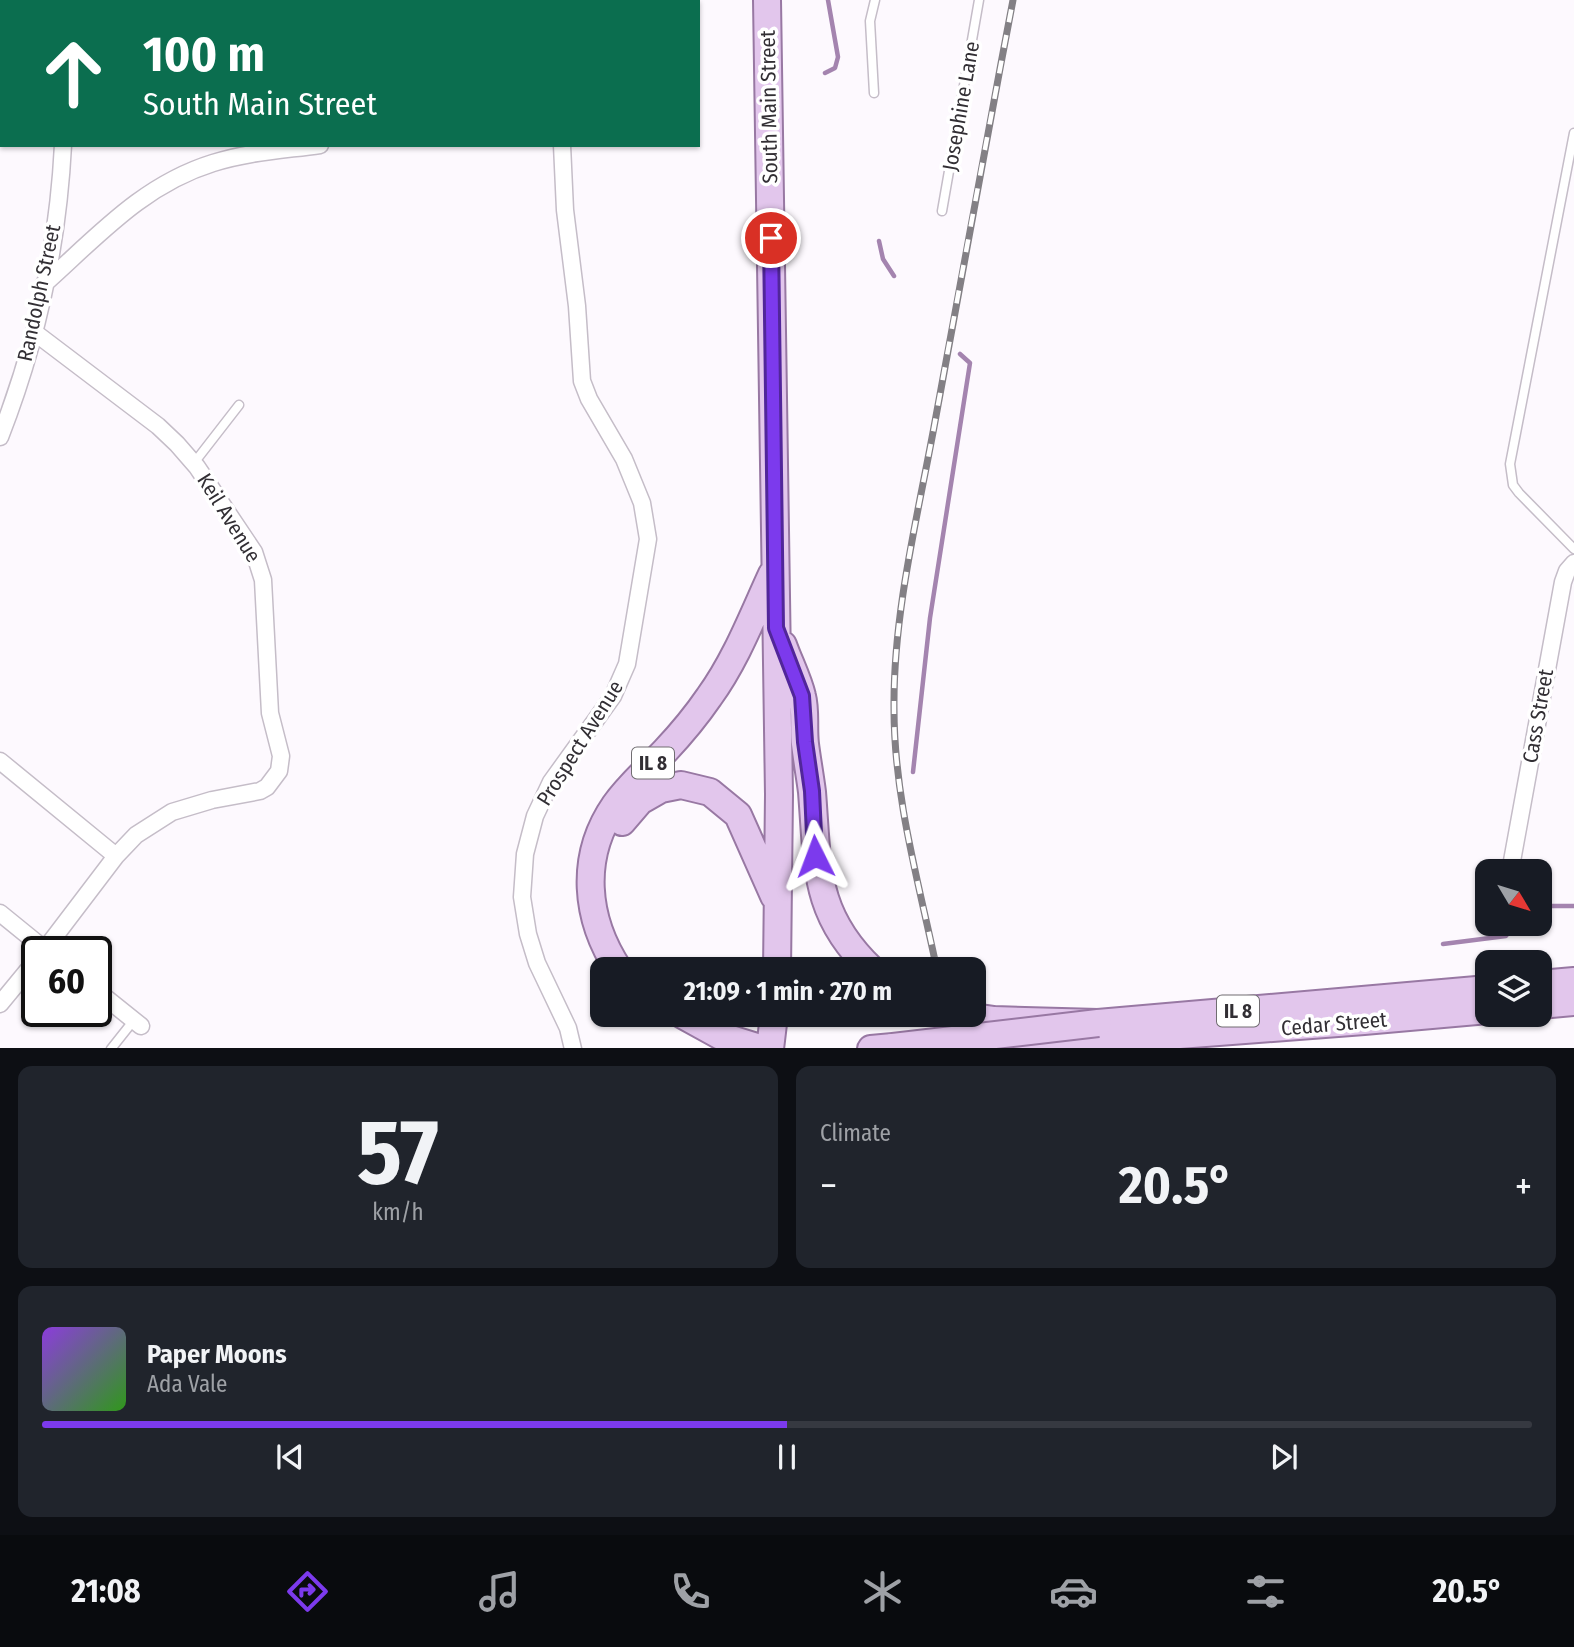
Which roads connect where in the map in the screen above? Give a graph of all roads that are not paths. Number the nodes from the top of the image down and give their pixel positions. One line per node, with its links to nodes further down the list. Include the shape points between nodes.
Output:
1 (767, 0): 18 (main road, South Main Street)
2 (875, 0): 4 (lane, via 870,21)
3 (979, 0): 9 (lane, Josephine Lane)
4 (873, 93)
5 (1574, 133): 16 (lane, via 1510,464 1519,493)
6 (63, 147): 10 (street, Randolph Street)
7 (306, 147): 10 (street, via 234,157 163,183)
8 (562, 147): 49 (street, Prospect Avenue, via 582,381 624,459 642,503 648,539 627,664 613,696 542,798 525,854 522,897 528,934)
9 (942, 211)
10 (43, 285): 11 (street, Randolph Street)
11 (34, 332): 12 (street, Randolph Street); 15 (street, Keil Avenue, via 158,426)
12 (6, 401): 14 (street, Randolph Street)
13 (239, 405): 15 (lane)
14 (0, 437)
15 (194, 463): 21 (street, Keil Avenue, via 261,569 270,713 281,764 275,778 260,791 172,812 147,827)
16 (1574, 549)
17 (1574, 563): 22 (street, Cass Street, via 1563,582)
18 (776, 566): 19 (main road, South Main Street); 27 (main road, IL 8, via 711,695 615,805 595,846 589,884 592,908)
19 (776, 628): 23 (main road, South Main Street); 30 (main road, via 802,696 820,880 841,935)
20 (0, 761): 21 (street)
21 (116, 856): 26 (street)
22 (1512, 859)
23 (778, 906): 28 (main road, IL 8, via 743,823 732,808 710,792 690,786 661,789 633,807 615,834 606,861 603,887 609,923); 29 (main road, South Main Street)
24 (0, 914): 25 (street)
25 (24, 936)
26 (56, 936)
27 (611, 957)
28 (627, 957)
29 (777, 957)
30 (859, 957)
31 (21, 979): 37 (street)
32 (1574, 981): 33 (main road)
33 (1552, 983)
34 (1475, 991): 39 (main road, Cedar Street / IL 8)
35 (1574, 1002): 38 (main road)
36 (112, 1003): 42 (street)
37 (0, 1004)
38 (1552, 1004)
39 (1379, 1009): 40 (main road, Cedar Street / IL 8); 46 (main road, Cedar Street / IL 8)
40 (1475, 1010)
41 (986, 1019): 46 (main road, bridge)
42 (138, 1023): 48 (lane)
43 (686, 1027): 47 (main road)
44 (697, 1027): 47 (main road)
45 (773, 1027): 51 (main road)
46 (1098, 1032): 52 (main road, IL 8, bridge); 53 (main road, IL 8); 54 (main road, IL 8)
47 (714, 1042): 50 (main road)
48 (111, 1048)
49 (573, 1048)
50 (763, 1048)
51 (770, 1048)
52 (882, 1048)
53 (995, 1048)
54 (1054, 1048)

